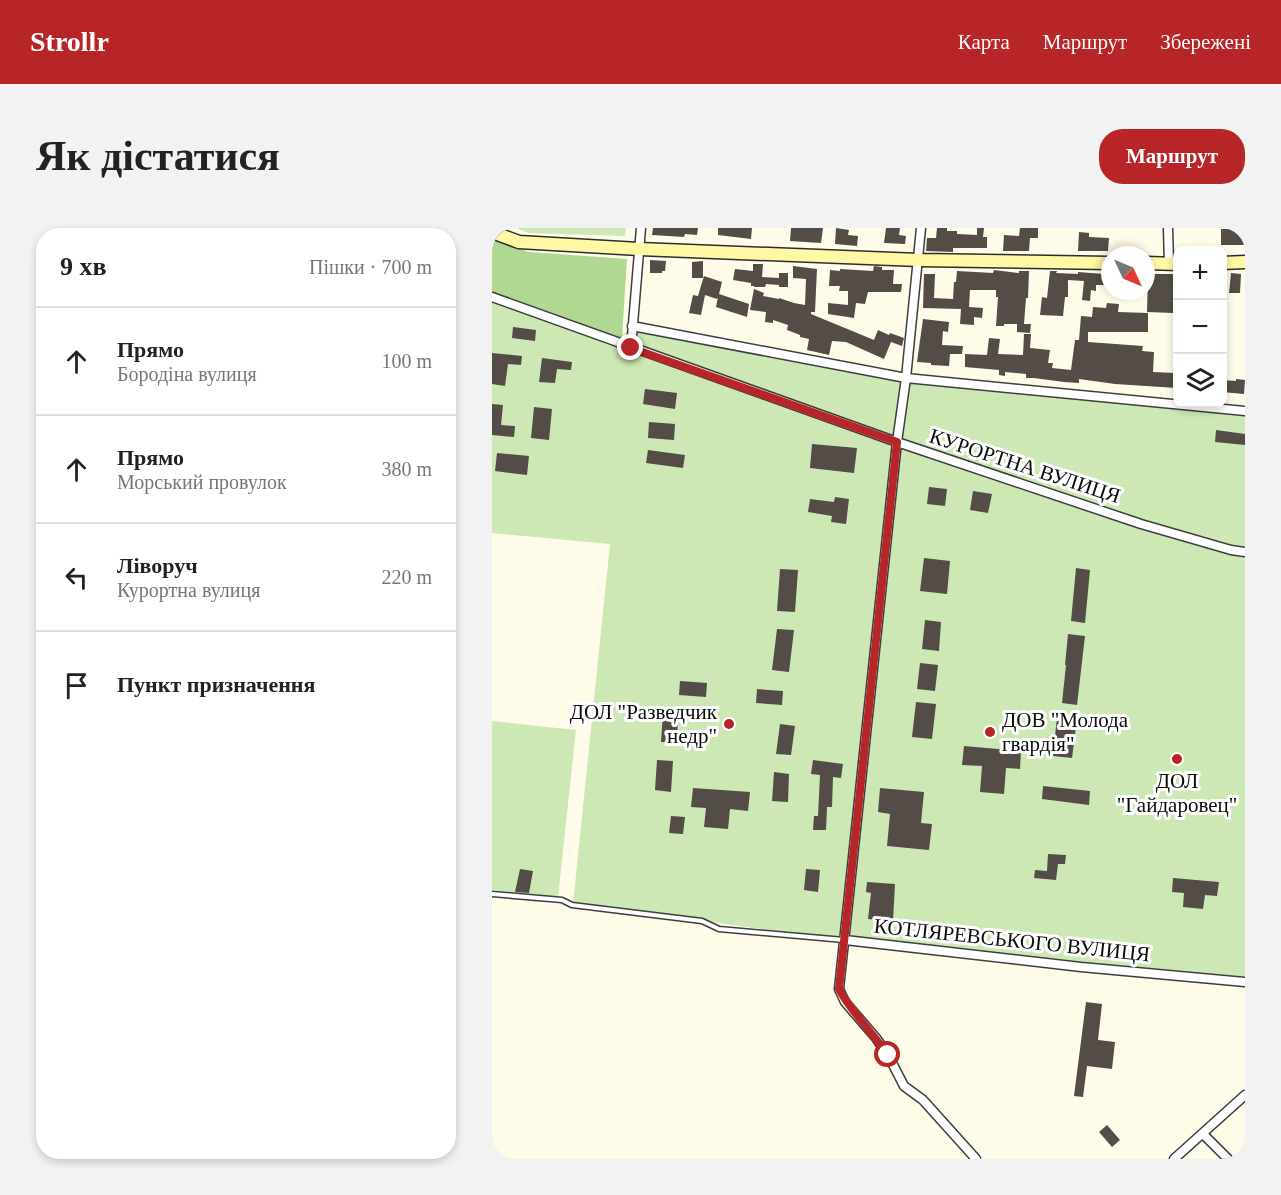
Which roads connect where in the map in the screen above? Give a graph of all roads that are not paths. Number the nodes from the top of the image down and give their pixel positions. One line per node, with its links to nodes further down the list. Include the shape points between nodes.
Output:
1 (641, 228): 5 (street)
2 (921, 228): 6 (street)
3 (1168, 228): 11 (street)
4 (492, 232): 5 (main road, via 519,242)
5 (639, 249): 6 (main road); 13 (street)
6 (919, 260): 8 (main road); 15 (street)
7 (1245, 262): 9 (main road)
8 (1101, 263)
9 (1227, 263)
10 (1155, 264): 11 (main road)
11 (1173, 264)
12 (492, 297): 14 (street, КУРОРТНА ВУЛИЦЯ)
13 (632, 326): 14 (street); 15 (street)
14 (631, 348): 17 (street, КУРОРТНА ВУЛИЦЯ)
15 (906, 378): 16 (street); 17 (street)
16 (1245, 411)
17 (897, 442): 18 (street, КУРОРТНА ВУЛИЦЯ, via 1141,524); 20 (street)
18 (1245, 552)
19 (492, 894): 20 (lane, КОТЛЯРЕВСЬКОГО ВУЛИЦЯ, via 702,921 720,929)
20 (845, 940): 21 (street, КОТЛЯРЕВСЬКОГО ВУЛИЦЯ); 24 (street, via 839,989 845,1002 882,1047 904,1086 923,1100)
21 (1245, 982)
22 (1245, 1095): 23 (street)
23 (1203, 1134): 25 (street); 26 (street)
24 (976, 1159)
25 (1174, 1159)
26 (1228, 1159)

